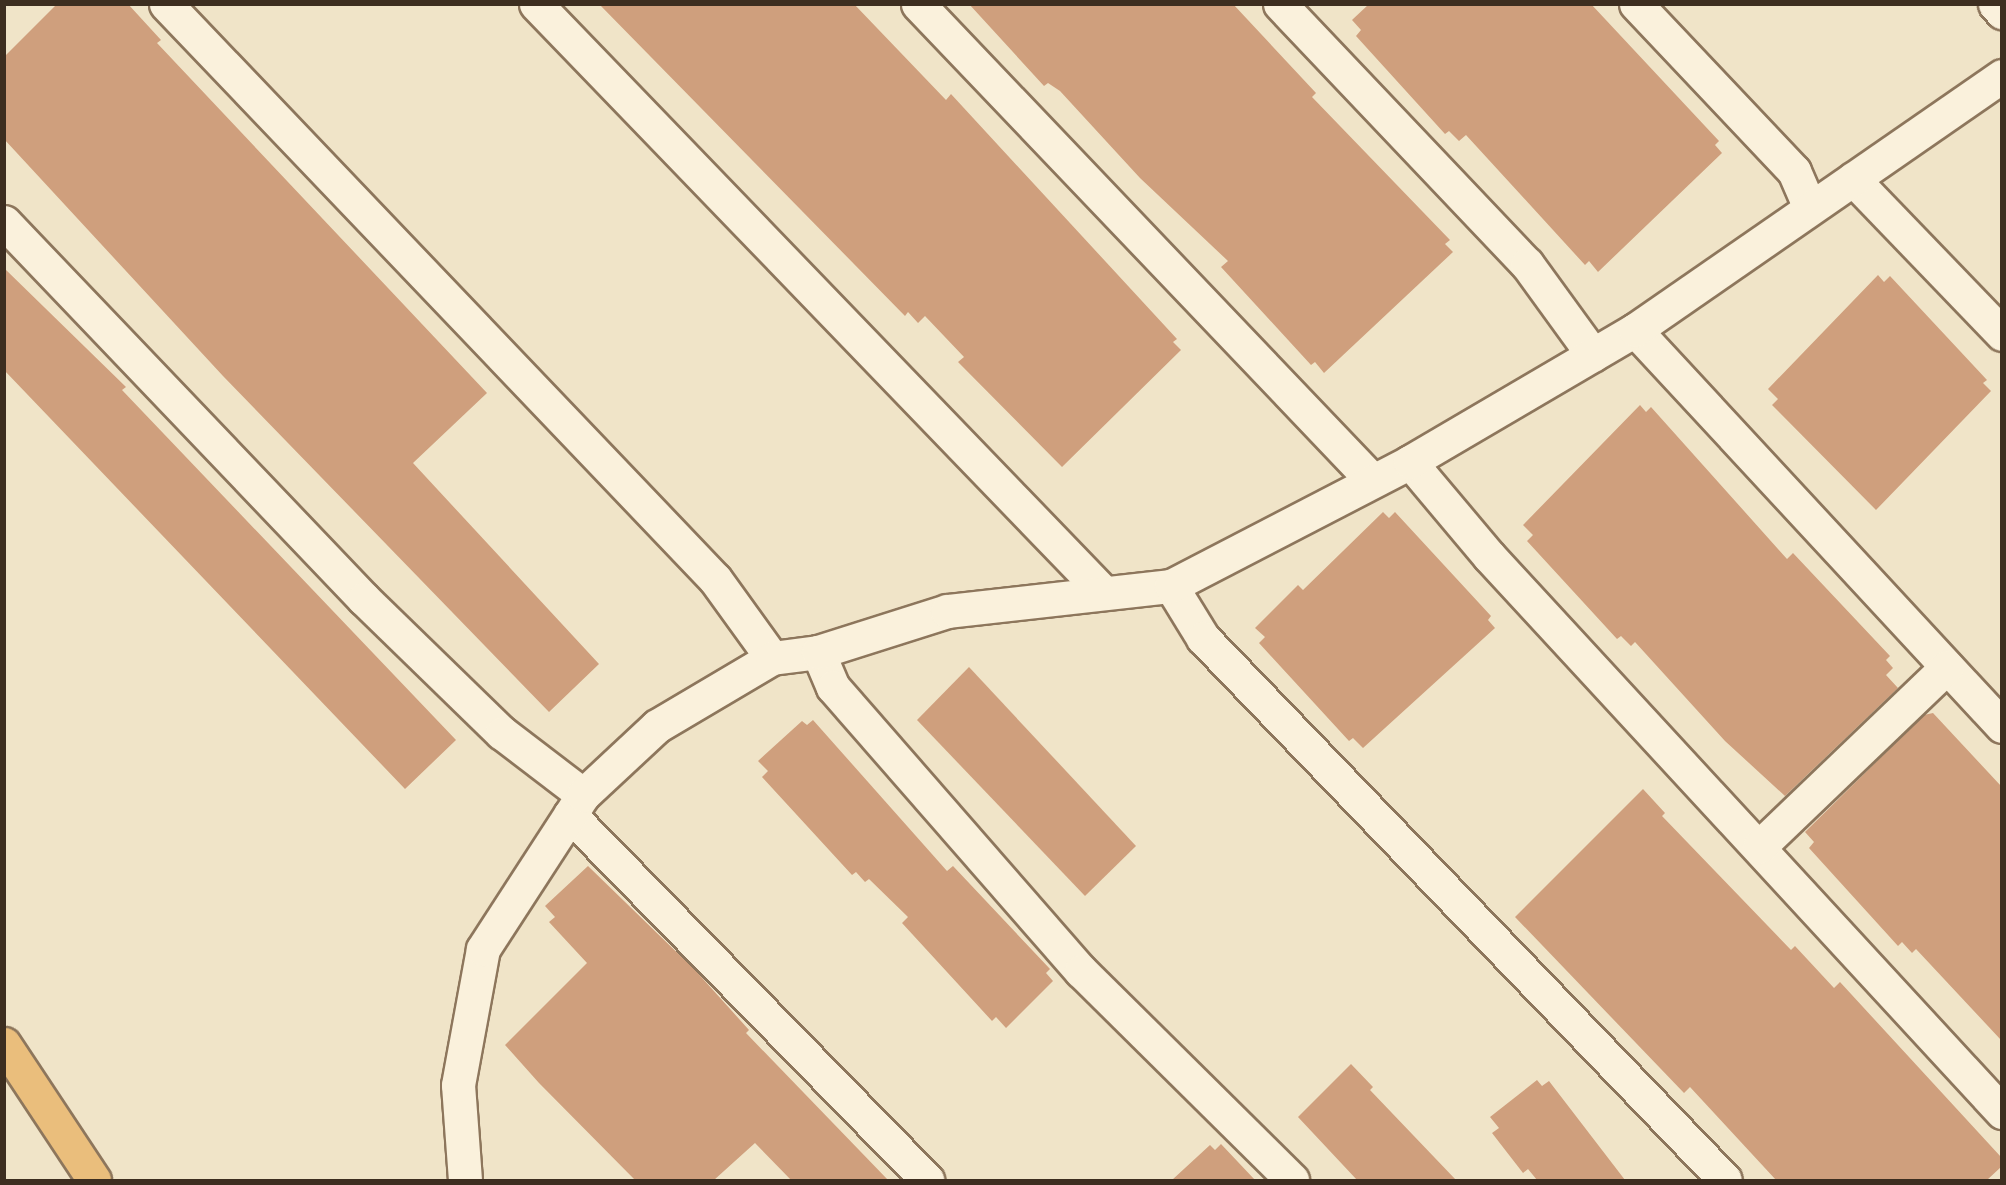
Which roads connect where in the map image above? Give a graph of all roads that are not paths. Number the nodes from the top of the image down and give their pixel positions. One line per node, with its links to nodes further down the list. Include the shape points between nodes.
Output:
1 (166, 4): 20 (street, via 715,579)
2 (536, 4): 18 (street)
3 (918, 4): 16 (street)
4 (1280, 4): 14 (street, via 1527,264)
5 (1636, 4): 10 (street, via 1794,171)
6 (1995, 4): 7 (street)
7 (2001, 12)
8 (2001, 76): 9 (street)
9 (1853, 179): 10 (street); 13 (street)
10 (1810, 208): 12 (street)
11 (4, 222): 23 (street, via 364,599)
12 (1635, 330): 14 (street); 21 (street)
13 (2001, 334)
14 (1593, 354): 15 (street)
15 (1410, 462): 16 (street); 24 (street, via 1489,556)
16 (1371, 479): 17 (street)
17 (1171, 586): 18 (street); 31 (street, via 1203,638)
18 (1102, 591): 19 (street, via 947,611)
19 (818, 652): 20 (street); 30 (street, via 833,687 1081,971)
20 (772, 658): 23 (street, via 657,726)
21 (1947, 667): 22 (street); 24 (street)
22 (2001, 726)
23 (576, 805): 28 (street, via 483,949 458,1085); 29 (street)
24 (1759, 847): 26 (street)
25 (4, 1044): 27 (highway)
26 (2001, 1112)
27 (94, 1180)
28 (465, 1180)
29 (927, 1180)
30 (1292, 1180)
31 (1725, 1180)

